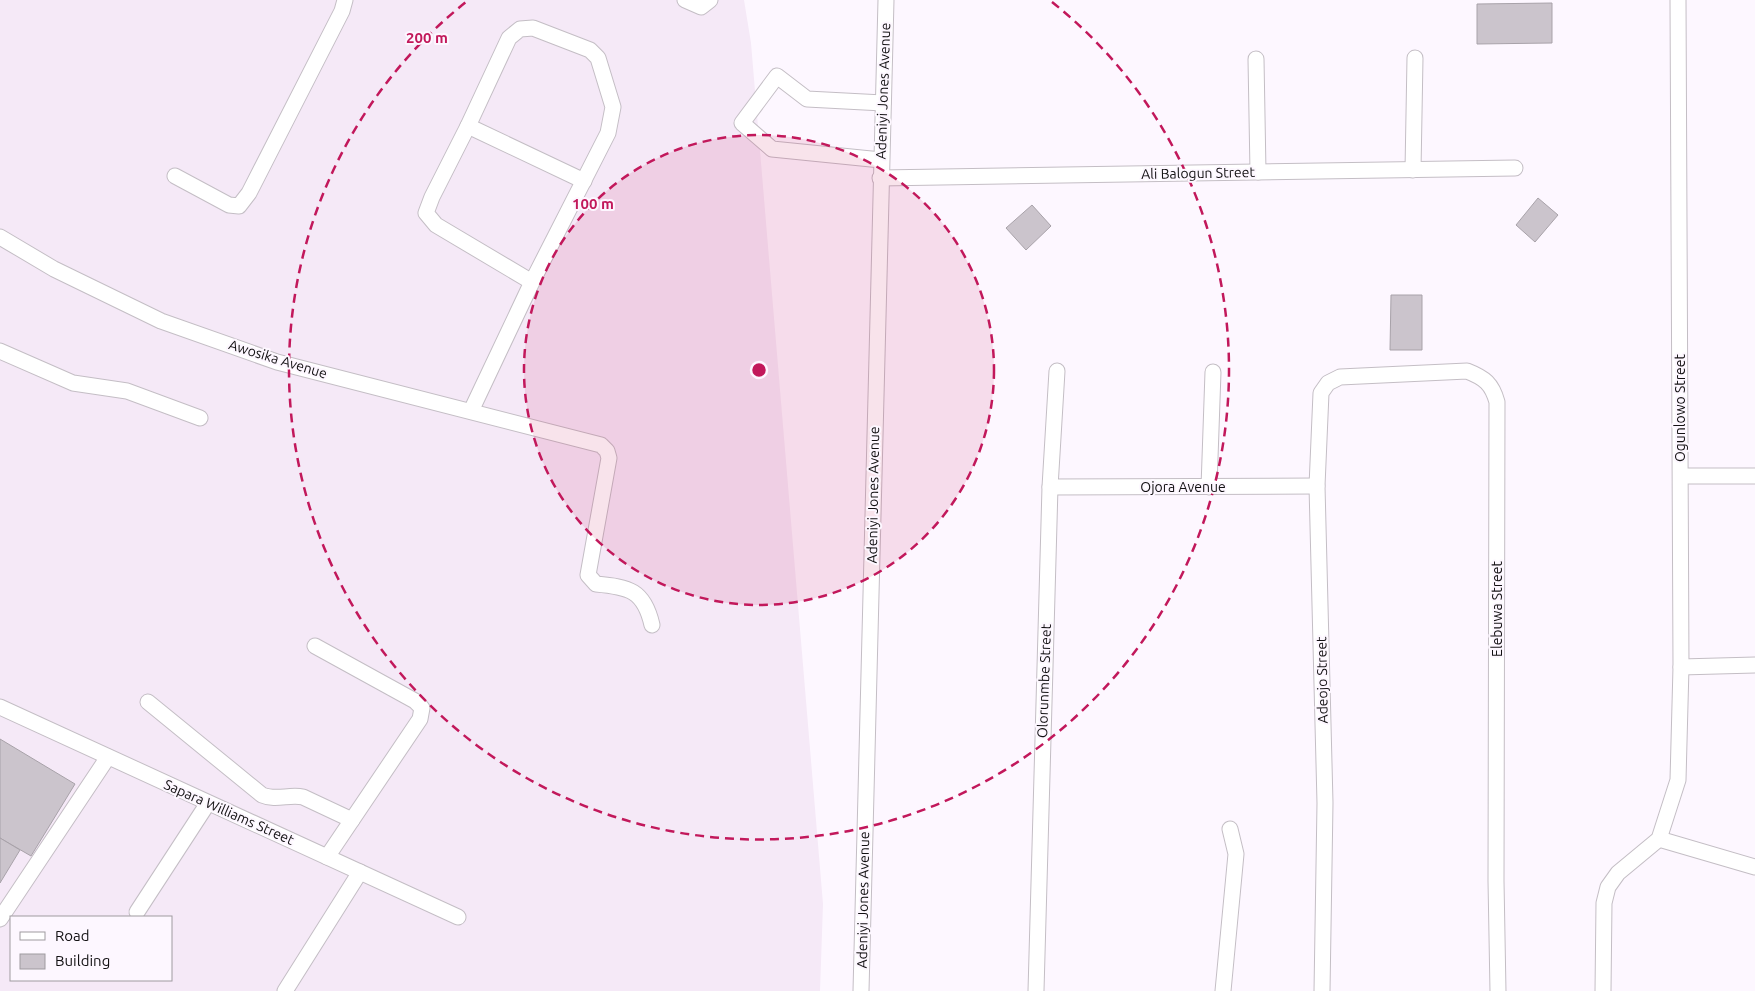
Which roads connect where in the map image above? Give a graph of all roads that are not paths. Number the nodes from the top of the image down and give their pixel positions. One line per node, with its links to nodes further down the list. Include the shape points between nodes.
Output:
1 (345, 0): 14 (street, via 249,193 239,206 229,205)
2 (685, 0): 3 (street, via 701,7)
3 (710, 0)
4 (886, 0): 8 (street, Adeniyi Jones Avenue)
5 (1678, 0): 25 (street, Ogunlowo Street)
6 (1416, 58): 12 (street)
7 (1256, 59): 13 (street)
8 (883, 103): 10 (street, Adeniyi Jones Avenue); 10 (street, via 807,99 777,76 742,123 772,149)
9 (468, 126): 16 (street); 16 (street, via 509,38 520,29 533,28 590,50 598,58 613,106 608,133); 18 (street, via 426,213 436,225)
10 (881, 160): 15 (street, Adeniyi Jones Avenue)
11 (1515, 168): 12 (street, Ali Balogun Street)
12 (1414, 170): 13 (street, Ali Balogun Street)
13 (1258, 172): 15 (street, Ali Balogun Street)
14 (175, 176)
15 (880, 178): 48 (street, Adeniyi Jones Avenue)
16 (584, 181): 18 (street)
17 (0, 237): 23 (street, Awosika Avenue, via 54,269 161,321 277,362)
18 (532, 282): 23 (street)
19 (0, 351): 24 (street, via 73,383 127,391)
20 (1057, 371): 29 (street, Olorunmbe Street)
21 (1213, 372): 27 (street)
22 (1340, 377): 28 (street, Adeojo Street, via 1328,383 1321,393); 52 (street, Elebuwa Street, via 1467,371 1483,377 1493,387 1497,402)
23 (471, 411): 30 (street, Awosika Avenue, via 601,445 607,451 609,458 588,575 596,584 622,586 634,592 644,601)
24 (200, 418)
25 (1681, 476): 26 (street); 33 (street, Ogunlowo Street)
26 (1755, 476)
27 (1208, 486): 28 (street, Ojora Avenue); 29 (street, Ojora Avenue)
28 (1317, 486): 51 (street, Adeojo Street, via 1325,803)
29 (1050, 487): 49 (street, Olorunmbe Street)
30 (652, 625)
31 (315, 646): 38 (street, via 415,701 422,708 420,719)
32 (1755, 665): 33 (street)
33 (1681, 667): 40 (street, Ogunlowo Street, via 1678,780)
34 (148, 702): 38 (street, via 262,795 271,799 303,797)
35 (0, 707): 36 (street, Sapara Williams Street)
36 (108, 757): 37 (street, Sapara Williams Street); 46 (street)
37 (208, 803): 41 (street, Sapara Williams Street); 44 (street)
38 (352, 820): 41 (street)
39 (1230, 829): 50 (street, via 1236,854)
40 (1659, 839): 42 (street); 53 (street, via 1618,873 1608,887 1604,903)
41 (327, 856): 43 (street, Sapara Williams Street)
42 (1755, 867)
43 (360, 872): 45 (street, Sapara Williams Street); 47 (street)
44 (137, 912)
45 (458, 917)
46 (0, 919)
47 (285, 991)
48 (860, 991)
49 (1036, 991)
50 (1223, 991)
51 (1322, 991)
52 (1498, 991)
53 (1603, 991)

